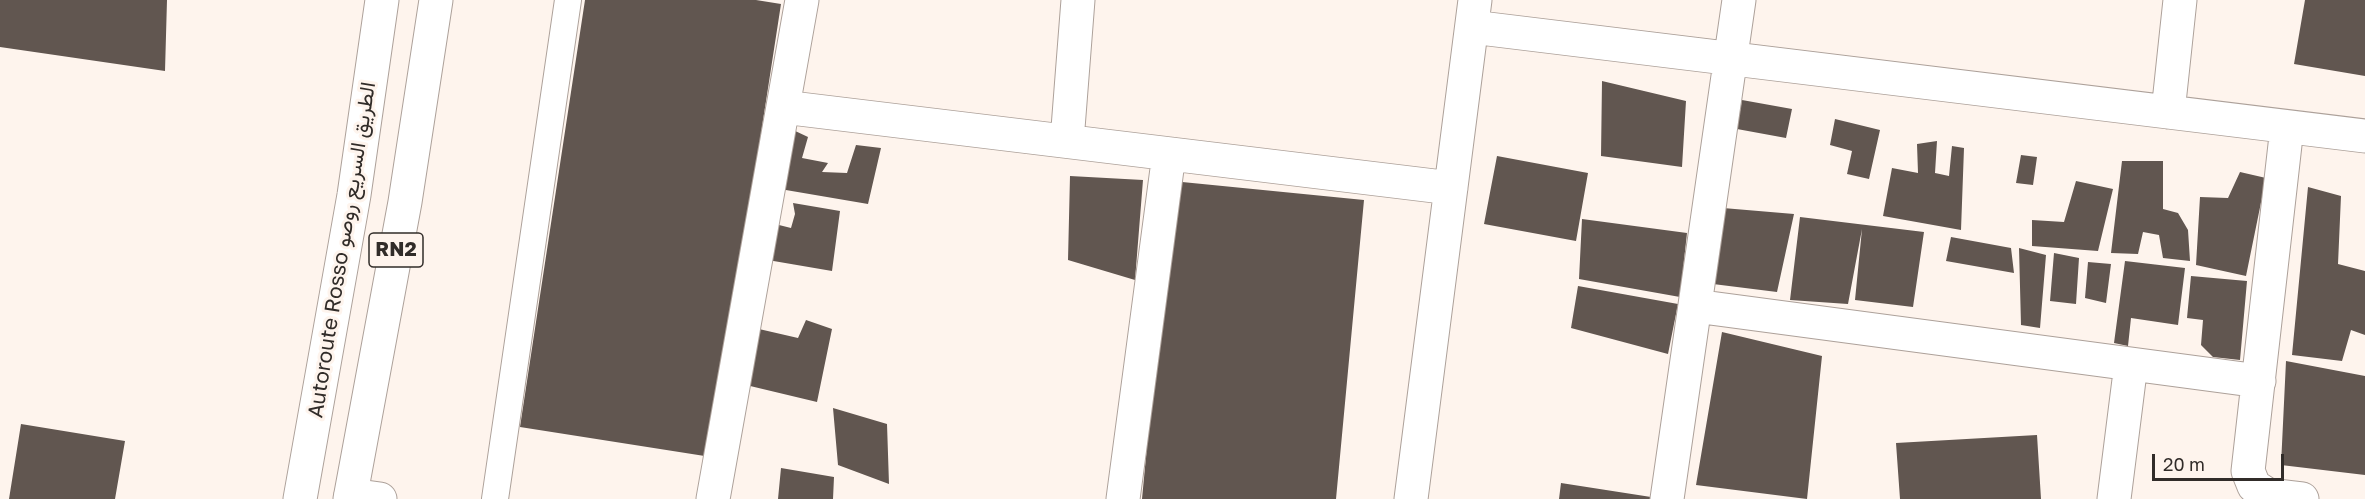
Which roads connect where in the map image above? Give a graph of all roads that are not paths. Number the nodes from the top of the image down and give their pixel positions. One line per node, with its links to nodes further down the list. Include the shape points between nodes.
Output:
1 (382, 0): 21 (main road, Autoroute Rosso الطريق السريع روصو / RN2, via 354,195)
2 (436, 0): 20 (main road, RN2)
3 (568, 0): 22 (lane)
4 (802, 0): 10 (main road)
5 (1078, 0): 14 (main road)
6 (1739, 0): 9 (main road)
7 (2180, 0): 11 (main road)
8 (1474, 14): 9 (main road); 16 (main road)
9 (1730, 60): 11 (main road); 17 (main road)
10 (783, 107): 14 (main road); 23 (main road)
11 (2169, 112): 12 (main road)
12 (2287, 127): 13 (main road); 19 (main road)
13 (2365, 136)
14 (1067, 141): 15 (main road)
15 (1169, 154): 16 (main road); 24 (main road)
16 (1451, 188): 25 (main road)
17 (1695, 306): 18 (main road); 26 (main road)
18 (2131, 364): 19 (main road); 27 (main road)
19 (2259, 381): 28 (main road, via 2248,471 2254,486 2268,495)
20 (360, 498)
21 (300, 499)
22 (495, 499)
23 (713, 499)
24 (1123, 499)
25 (1411, 499)
26 (1667, 499)
27 (2114, 499)
28 (2302, 499)

